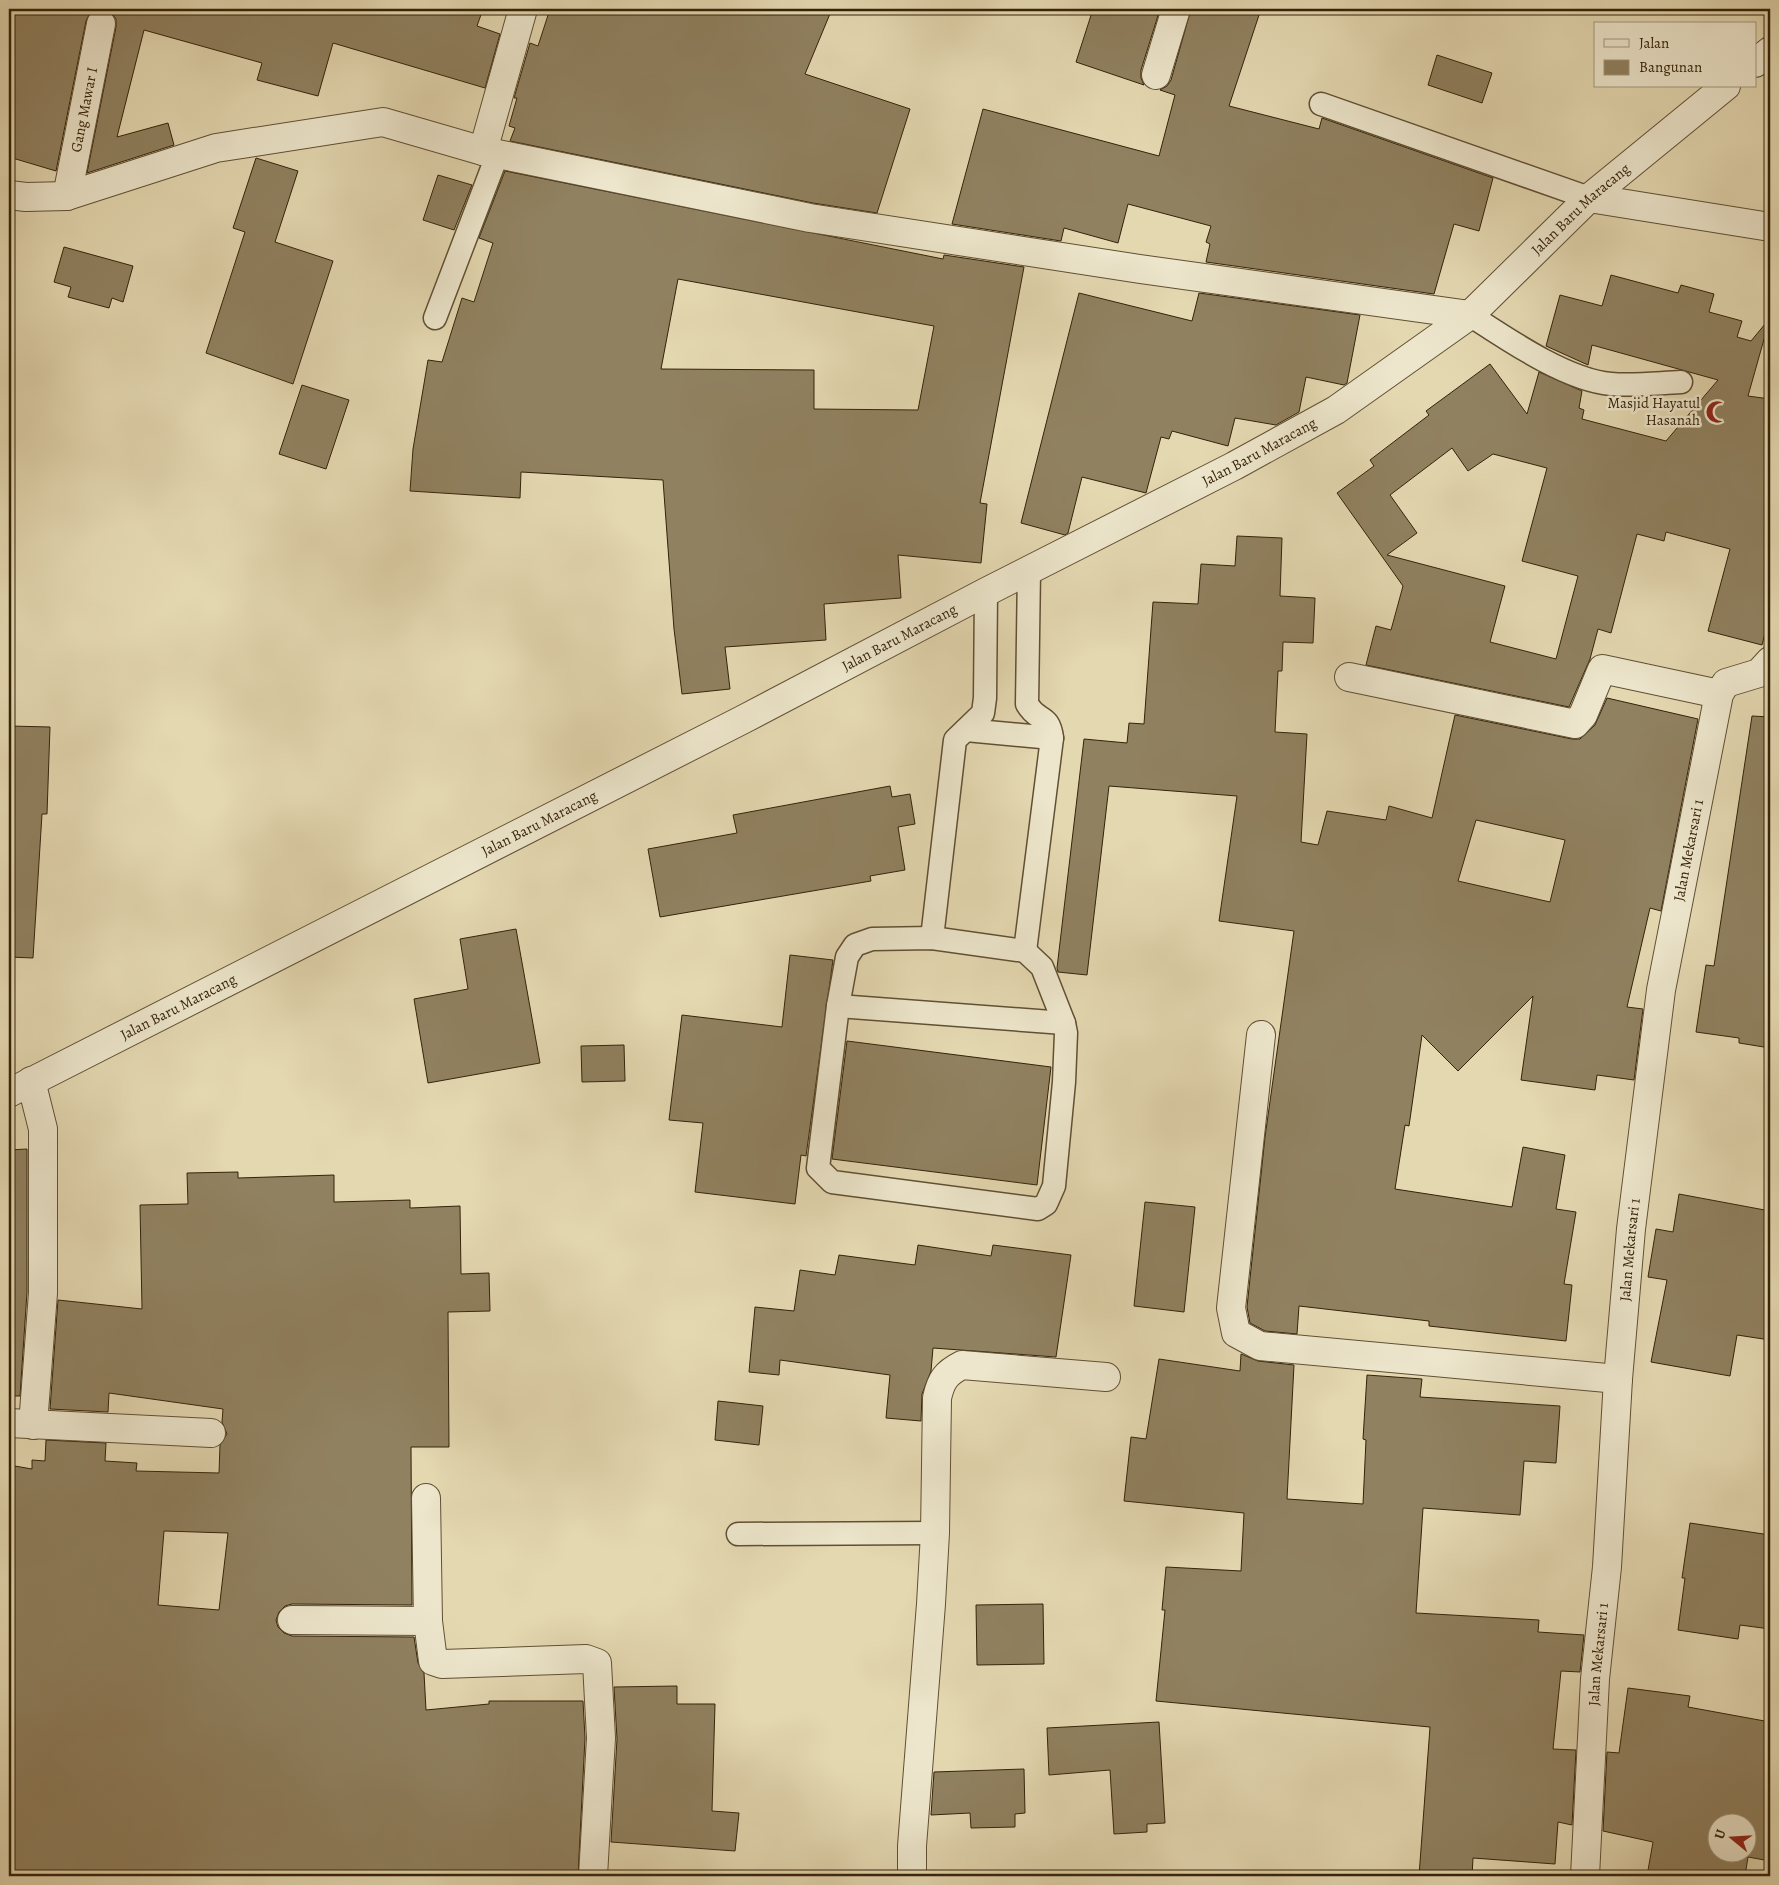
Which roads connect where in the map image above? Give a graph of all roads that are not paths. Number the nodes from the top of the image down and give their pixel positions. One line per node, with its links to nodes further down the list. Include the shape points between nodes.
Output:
1 (522, 9): 9 (street)
2 (1176, 9): 6 (street)
3 (101, 24): 11 (street, Gang Mawar I)
4 (1770, 51): 5 (street)
5 (1756, 62)
6 (1156, 75)
7 (1724, 88): 12 (street, Jalan Baru Maracang)
8 (1321, 104): 12 (lane)
9 (490, 152): 11 (street, via 383,122 216,148); 14 (street, via 810,218); 15 (lane)
10 (9, 195): 11 (street)
11 (67, 196)
12 (1589, 198): 13 (street); 14 (street, Jalan Baru Maracang)
13 (1770, 227)
14 (1470, 315): 16 (lane, via 1526,352 1579,375 1610,384); 17 (street, Jalan Baru Maracang, via 1336,410 1234,466)
15 (435, 318)
16 (1681, 382)
17 (1029, 570): 18 (street, Jalan Baru Maracang); 23 (lane, via 1027,704 1033,714 1050,725)
18 (986, 592): 22 (lane, via 983,713); 29 (street, Jalan Baru Maracang, via 742,720)
19 (1770, 661): 21 (street, via 1759,673 1726,683)
20 (1349, 677): 21 (street, via 1575,724 1583,715 1602,669)
21 (1719, 694): 31 (street, Jalan Mekarsari 1, via 1661,990 1631,1229)
22 (966, 730): 23 (lane); 24 (lane, via 956,740)
23 (1052, 738): 25 (lane)
24 (932, 938): 25 (lane); 26 (lane, via 872,939 855,945 847,957)
25 (1025, 951): 27 (lane, via 1042,967)
26 (838, 1006): 27 (lane); 27 (lane, via 818,1159 822,1175 832,1182 1038,1209 1046,1204 1054,1186 1064,1082)
27 (1064, 1023)
28 (1261, 1035): 31 (street, via 1231,1308 1236,1332 1260,1346)
29 (20, 1087): 32 (street, via 43,1129 43,1293)
30 (1106, 1377): 35 (street, via 962,1365 950,1371 940,1382 937,1398)
31 (1618, 1379): 41 (street, Jalan Mekarsari 1, via 1607,1567 1595,1679)
32 (21, 1424): 33 (street)
33 (211, 1433)
34 (426, 1498): 38 (street)
35 (935, 1533): 36 (lane); 40 (street)
36 (738, 1534)
37 (292, 1620): 38 (street)
38 (428, 1621): 39 (street, via 433,1661 442,1664 586,1659 597,1664 600,1738)
39 (593, 1876)
40 (912, 1876)
41 (1585, 1876)

